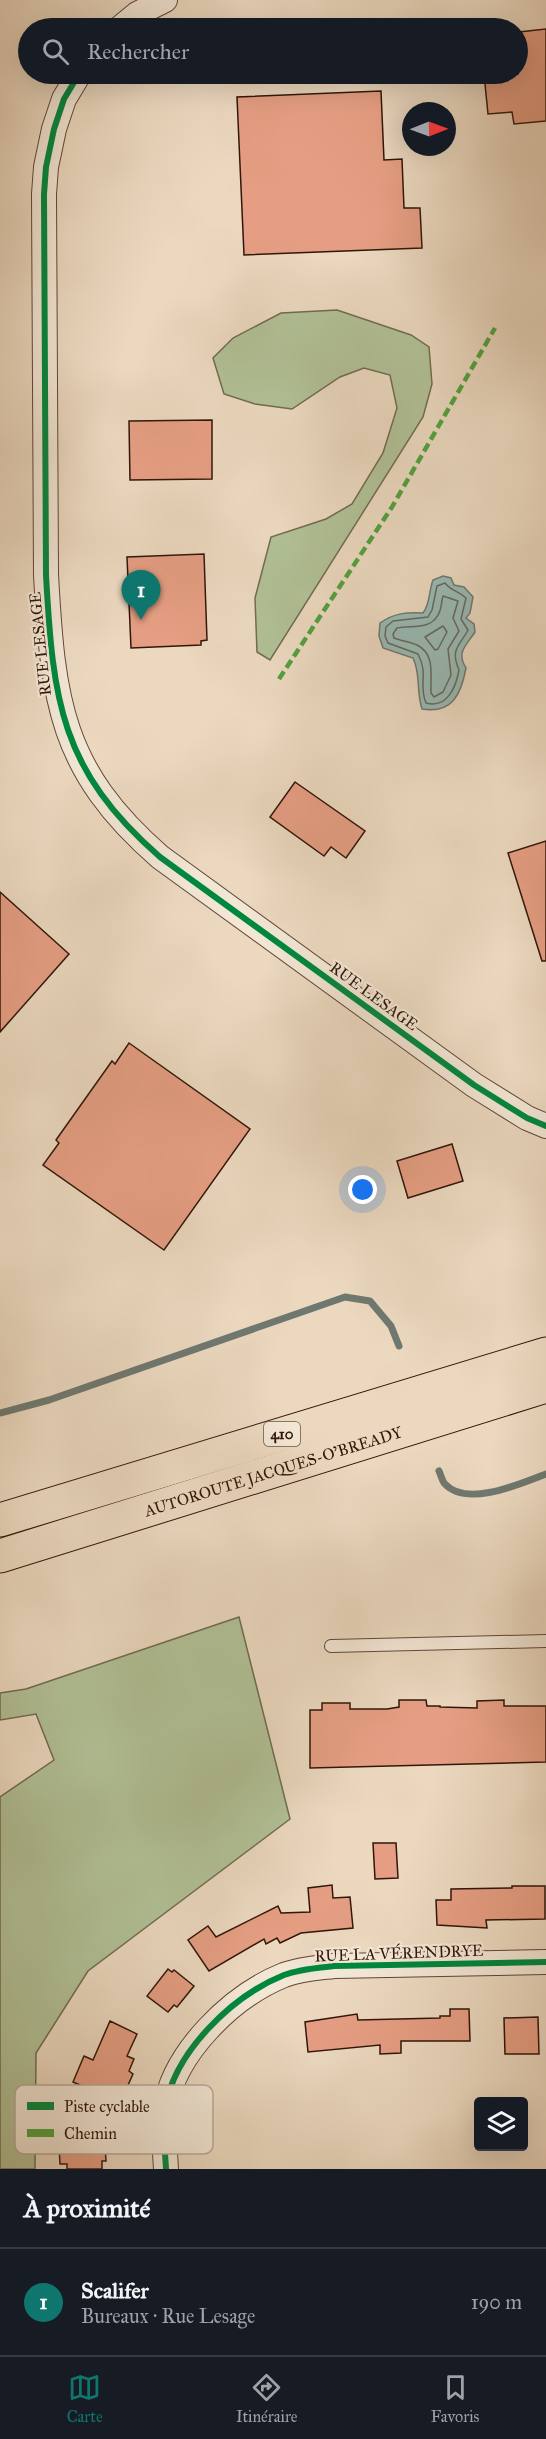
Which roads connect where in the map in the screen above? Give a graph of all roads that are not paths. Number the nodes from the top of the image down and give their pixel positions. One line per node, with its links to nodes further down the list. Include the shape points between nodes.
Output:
1 (165, 0): 2 (street)
2 (132, 18)
3 (73, 84): 4 (street, RUE LESAGE, via 54,129 46,167 43,232 46,575 60,708 71,742 99,793 160,857 474,1085)
4 (546, 1126)
5 (546, 1354): 7 (highway, AUTOROUTE JACQUES-O'BREADY / 410)
6 (546, 1386): 8 (highway, AUTOROUTE JACQUES-O'BREADY / 410)
7 (0, 1520)
8 (34, 1545): 9 (highway, AUTOROUTE JACQUES-O'BREADY / 410); 10 (highway)
9 (0, 1556)
10 (0, 1562)
11 (546, 1641): 12 (lane)
12 (331, 1646)
13 (546, 1962): 14 (street, RUE LA VÉRENDRYE, via 307,1968 255,1990 208,2028)
14 (172, 2085)
15 (166, 2154): 16 (street, RUE LA VÉRENDRYE)
16 (166, 2169)

